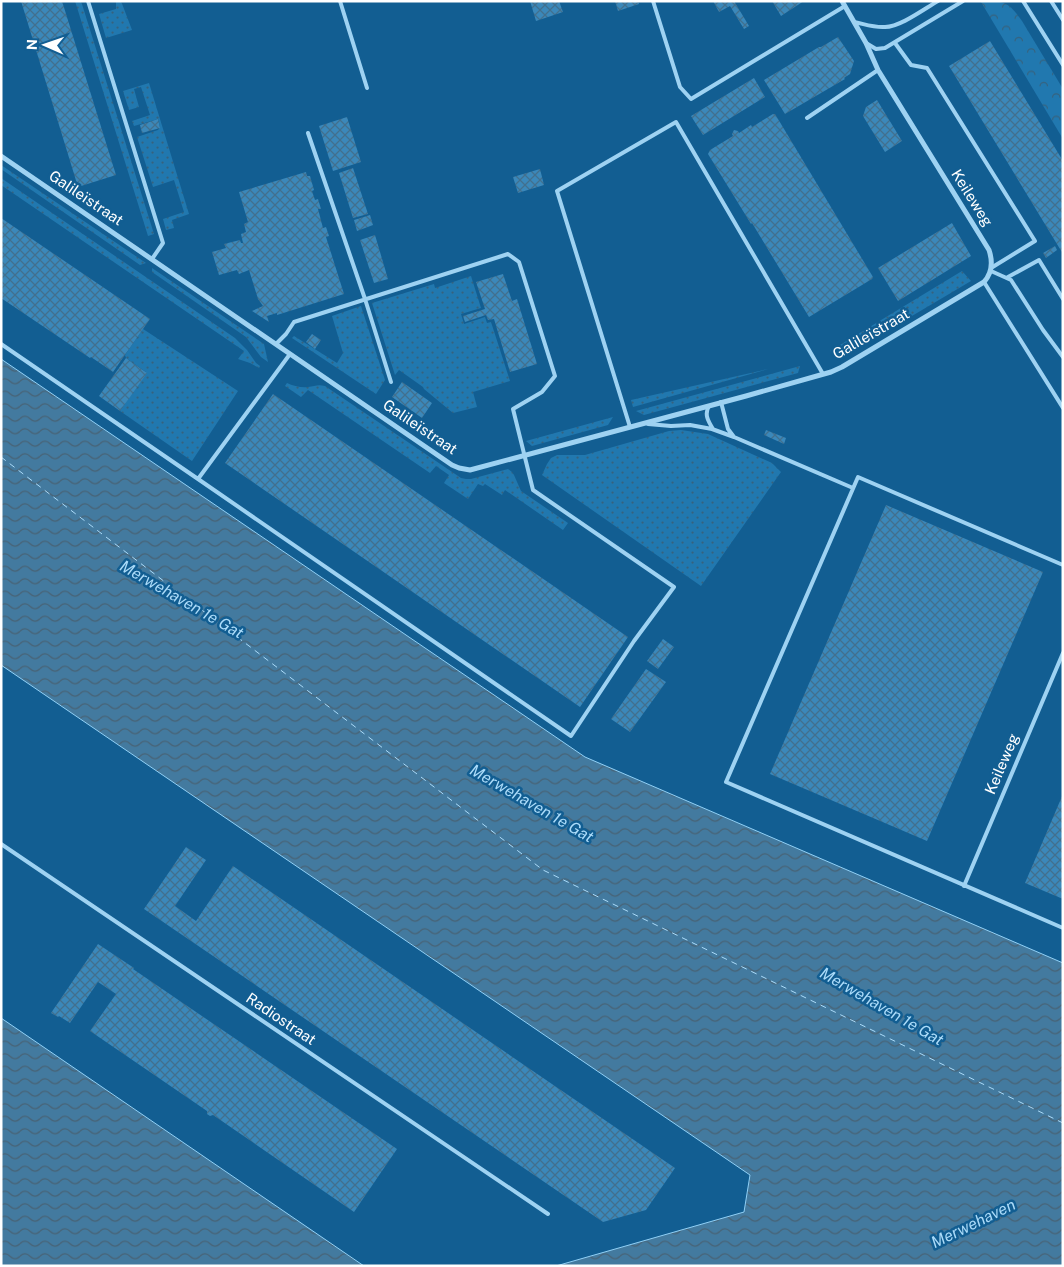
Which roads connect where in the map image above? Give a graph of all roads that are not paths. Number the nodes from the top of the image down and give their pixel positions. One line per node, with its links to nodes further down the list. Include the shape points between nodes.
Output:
1 (88, 1): 19 (lane, via 163,243)
2 (340, 1): 15 (lane)
3 (653, 1): 8 (lane, via 680,87 691,99)
4 (938, 1): 10 (lane, via 898,24 886,27)
5 (964, 1): 11 (lane)
6 (1023, 1): 13 (lane)
7 (1051, 1): 9 (lane)
8 (844, 4): 10 (street, Keileweg)
9 (1063, 20)
10 (854, 22): 12 (street, Keileweg)
11 (895, 43): 12 (lane, via 876,49); 20 (lane, via 911,65 927,68 1035,241)
12 (866, 44): 14 (street, Keileweg)
13 (1063, 65)
14 (878, 70): 16 (lane); 20 (street, Keileweg, via 989,250)
15 (367, 88)
16 (807, 118)
17 (308, 133): 23 (lane)
18 (1, 156): 19 (street, Galileïstraat)
19 (152, 259): 26 (street, Galileïstraat)
20 (991, 269): 21 (lane); 22 (street)
21 (1008, 278): 24 (lane, via 1039,260); 28 (lane)
22 (984, 282): 29 (street, Galileïstraat, via 842,367); 33 (lane)
23 (365, 299): 26 (lane, via 294,322); 30 (lane); 38 (lane, via 508,254 519,262 555,376 542,392 513,409)
24 (1063, 299)
25 (1, 344): 39 (lane)
26 (276, 344): 27 (street, Galileïstraat)
27 (290, 354): 38 (street, Galileïstraat, via 459,468 470,470); 39 (lane)
28 (1063, 358)
29 (823, 374): 31 (street, Galileïstraat); 35 (lane, via 676,122 557,191)
30 (391, 382)
31 (722, 402): 32 (street, Galileïstraat); 37 (lane, via 728,429)
32 (709, 406): 34 (street, Galileïstraat); 36 (lane, via 706,416)
33 (1063, 408)
34 (643, 424): 35 (street, Galileïstraat); 36 (lane, via 690,425)
35 (630, 427): 38 (street, Galileïstraat)
36 (713, 430): 37 (lane)
37 (734, 437): 40 (lane)
38 (524, 456): 39 (lane, via 533,490 674,587 571,736)
39 (198, 479)
40 (853, 488): 41 (lane, via 858,477); 44 (lane, via 726,782)
41 (1063, 565)
42 (1063, 652): 44 (lane, Keileweg)
43 (1, 844): 46 (lane, Radiostraat)
44 (964, 886): 45 (lane)
45 (1063, 928)
46 (548, 1214)

